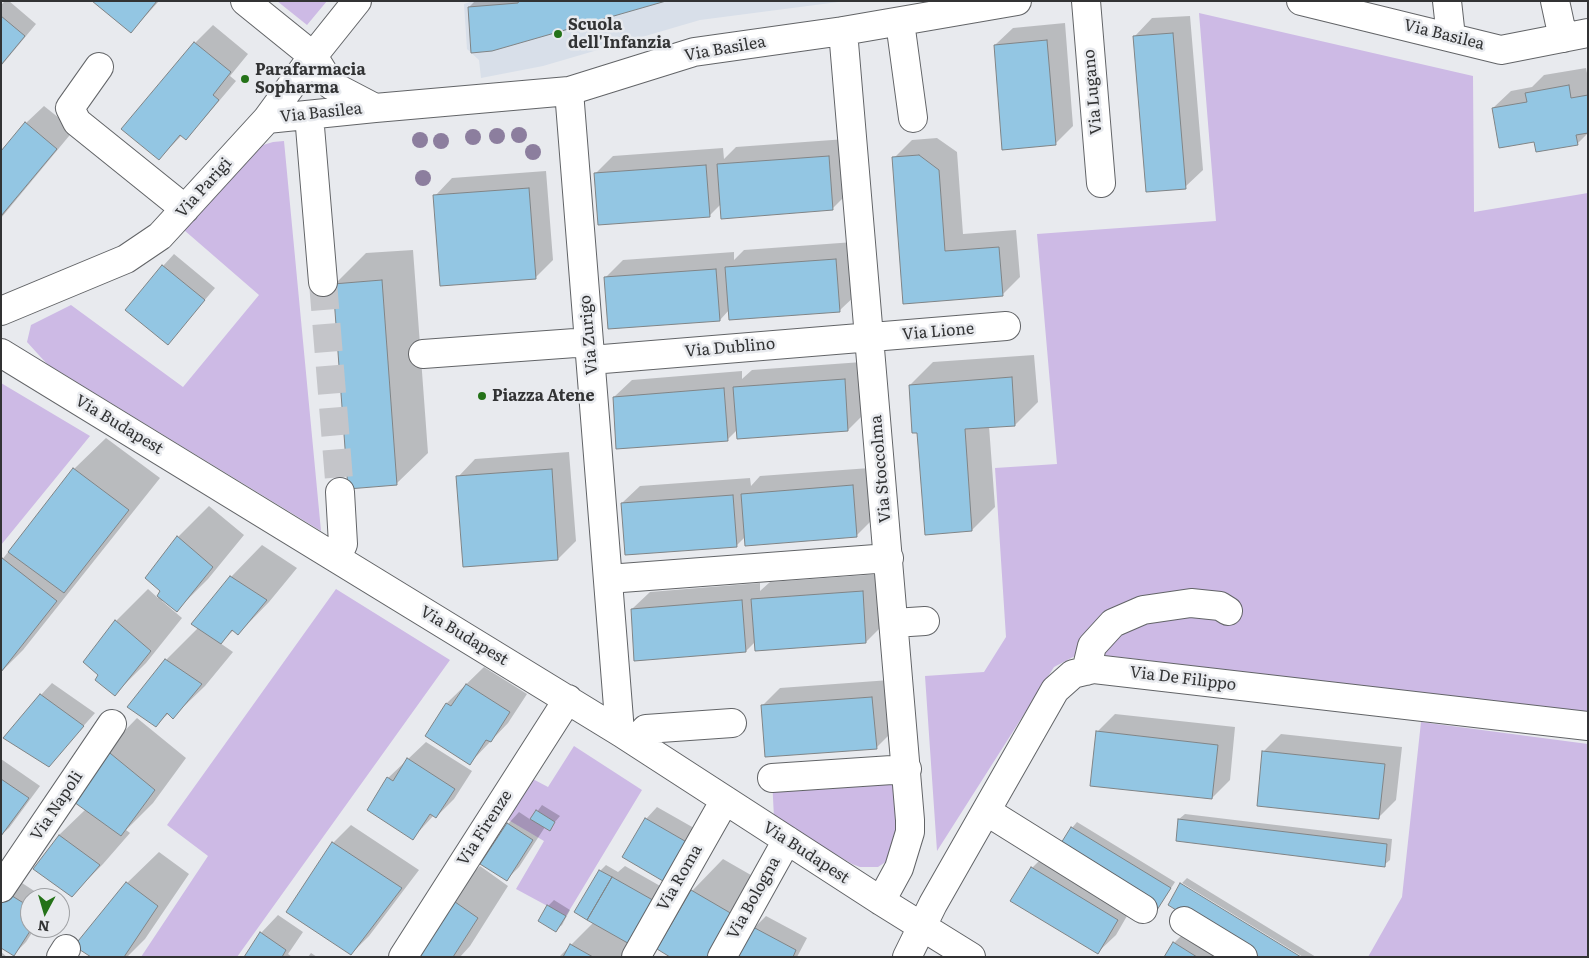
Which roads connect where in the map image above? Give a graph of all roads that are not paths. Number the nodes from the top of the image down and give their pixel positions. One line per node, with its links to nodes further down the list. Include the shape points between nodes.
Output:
1 (246, 1): 13 (street, Via Basilea)
2 (357, 1): 13 (street, Via Parigi)
3 (1017, 1): 8 (street, Via Basilea)
4 (1086, 1): 20 (street, Via Lugano)
5 (1301, 1): 12 (street, Via Basilea)
6 (1447, 1): 12 (street)
7 (1556, 1): 11 (street)
8 (942, 8): 9 (street, Via Basilea)
9 (900, 22): 10 (street, Via Basilea); 18 (street)
10 (844, 31): 15 (street, Via Basilea, via 694,52); 25 (street, Via Stoccolma)
11 (1576, 35): 12 (street, Via Basilea, via 1501,50)
12 (1450, 37)
13 (313, 56): 16 (street, Via Basilea, via 331,85); 19 (street, Via Parigi)
14 (98, 67): 21 (street, via 70,108 78,122)
15 (569, 91): 16 (street, Via Basilea); 26 (street, Via Zurigo)
16 (375, 108): 17 (street, Via Basilea)
17 (309, 115): 19 (street, Via Basilea); 22 (street)
18 (913, 118)
19 (267, 119): 21 (street, Via Parigi)
20 (1100, 183)
21 (185, 208): 23 (street, Via Parigi, via 160,236 126,260)
22 (323, 282)
23 (1, 311)
24 (1006, 326): 25 (street, Via Lione)
25 (870, 337): 26 (street, Via Dublino); 31 (street, Via Stoccolma)
26 (590, 351): 28 (street); 32 (street, Via Zurigo)
27 (1, 353): 30 (street, Via Budapest)
28 (423, 354)
29 (340, 492): 30 (street, via 343,544)
30 (337, 558): 37 (street, Via Budapest)
31 (889, 558): 32 (street); 35 (street, Via Stoccolma)
32 (608, 579): 41 (street, Via Zurigo)
33 (1228, 611): 36 (street, via 1220,606 1191,603 1143,610 1113,622 1092,646)
34 (925, 621): 35 (street)
35 (894, 624): 42 (street, Via Stoccolma)
36 (1086, 671): 40 (street, Via De Filippo, via 1094,669); 45 (street, Via De Filippo, via 1073,674 1055,690)
37 (568, 699): 41 (street, Via Budapest); 52 (street, Via Firenze)
38 (732, 723): 41 (street, via 646,729)
39 (112, 724): 47 (street, Via Napoli)
40 (1588, 726)
41 (628, 737): 44 (street, Via Budapest)
42 (907, 769): 43 (street); 48 (street, Via Stoccolma, via 910,832 899,868)
43 (772, 778)
44 (725, 800): 46 (street, Via Budapest); 53 (street, Via Roma)
45 (986, 811): 49 (street); 51 (street, Via De Filippo)
46 (787, 840): 48 (street, Via Budapest); 54 (street, Via Bologna)
47 (1, 888)
48 (881, 901): 51 (street, Via Budapest)
49 (1144, 909)
50 (1184, 922): 57 (street)
51 (922, 927): 55 (street, Via De Filippo); 56 (street, Via Budapest)
52 (403, 957)
53 (636, 957)
54 (722, 957)
55 (907, 957)
56 (971, 957)
57 (1243, 957)

